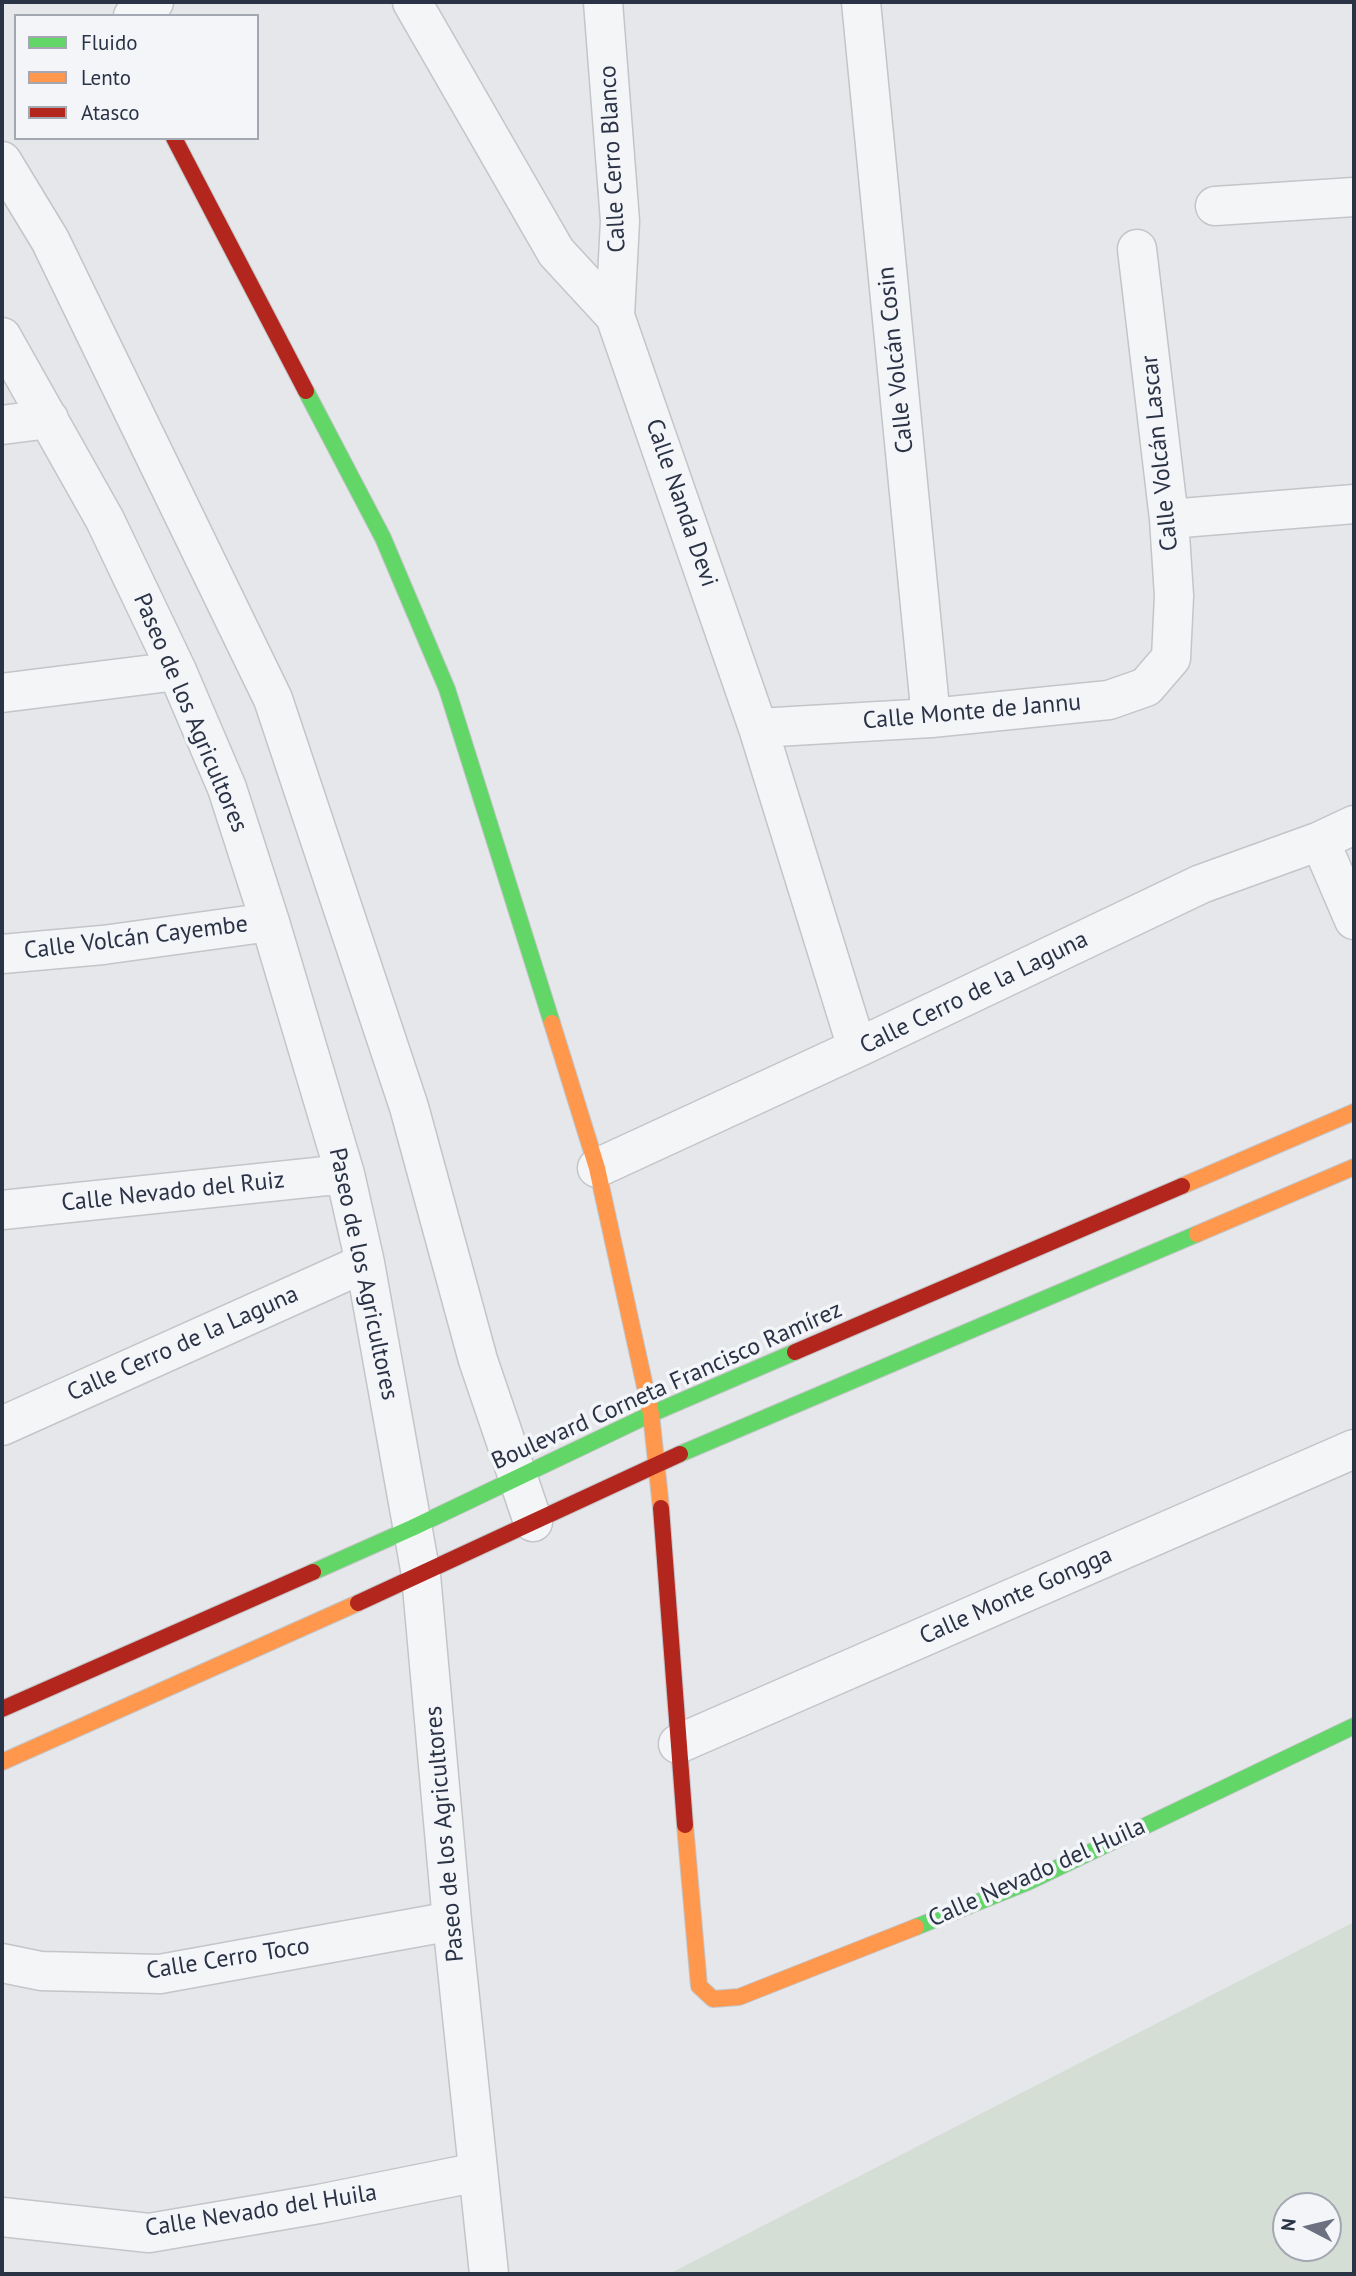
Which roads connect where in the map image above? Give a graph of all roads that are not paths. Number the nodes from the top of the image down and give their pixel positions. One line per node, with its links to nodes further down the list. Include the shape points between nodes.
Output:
1 (154, 2): 5 (street, via 144,4)
2 (412, 2): 11 (street, Calle Nanda Devi, via 556,252)
3 (603, 2): 11 (street, Calle Cerro Blanco, via 620,221)
4 (861, 2): 20 (street, Calle Volcán Cosin)
5 (135, 14)
6 (175, 140): 30 (street, via 383,538 447,689)
7 (2, 162): 38 (street, via 50,240 273,699 409,1107 478,1360)
8 (1354, 197): 9 (street)
9 (1215, 206)
10 (1137, 249): 16 (street, Calle Volcán Lascar)
11 (615, 316): 21 (street, Calle Nanda Devi)
12 (2, 337): 13 (street, Paseo de los Agricultores)
13 (49, 419): 14 (street); 18 (street, Paseo de los Agricultores, via 105,520)
14 (2, 425)
15 (1354, 504): 16 (street)
16 (1169, 519): 17 (street, Calle Volcán Lascar, via 1174,596)
17 (1171, 658): 20 (street, Calle Monte de Jannu, via 1146,687 1109,700)
18 (177, 671): 19 (street); 25 (street, Paseo de los Agricultores, via 227,788)
19 (2, 693)
20 (931, 718): 21 (street, Calle Monte de Jannu)
21 (758, 728): 27 (street, Calle Nanda Devi)
22 (1354, 825): 23 (street, Calle Cerro de la Laguna)
23 (1320, 841): 24 (street); 27 (street, Calle Cerro de la Laguna, via 1201,884)
24 (1354, 920)
25 (270, 922): 26 (street, Calle Volcán Cayembe); 31 (street, Paseo de los Agricultores)
26 (2, 954)
27 (858, 1048): 30 (street, Calle Cerro de la Laguna)
28 (1354, 1112): 34 (street, Boulevard Corneta Francisco Ramírez)
29 (1354, 1167): 37 (street)
30 (597, 1168): 34 (street)
31 (345, 1174): 32 (street, Calle Nevado del Ruiz); 33 (street, Paseo de los Agricultores)
32 (2, 1210)
33 (365, 1263): 35 (street, Calle Cerro de la Laguna); 40 (street, Paseo de los Agricultores)
34 (650, 1414): 37 (street); 38 (street, Boulevard Corneta Francisco Ramírez)
35 (2, 1426)
36 (1354, 1449): 44 (street, Calle Monte Gongga)
37 (657, 1463): 39 (street); 44 (street)
38 (518, 1478): 39 (street); 40 (street, Boulevard Corneta Francisco Ramírez)
39 (533, 1522): 41 (street)
40 (412, 1528): 41 (street, Paseo de los Agricultores); 42 (street, Boulevard Corneta Francisco Ramírez)
41 (421, 1575): 45 (street); 46 (street, Paseo de los Agricultores)
42 (2, 1709)
43 (1354, 1726): 44 (street, Calle Nevado del Huila, via 1028,1882 739,1997 713,1999 699,1986)
44 (678, 1744)
45 (2, 1762)
46 (452, 1921): 47 (street, Calle Cerro Toco, via 160,1975 41,1970); 48 (street, Paseo de los Agricultores)
47 (2, 1963)
48 (478, 2172): 49 (street, Calle Nevado del Huila, via 149,2233); 50 (street, Paseo de los Agricultores)
49 (2, 2217)
50 (489, 2274)

